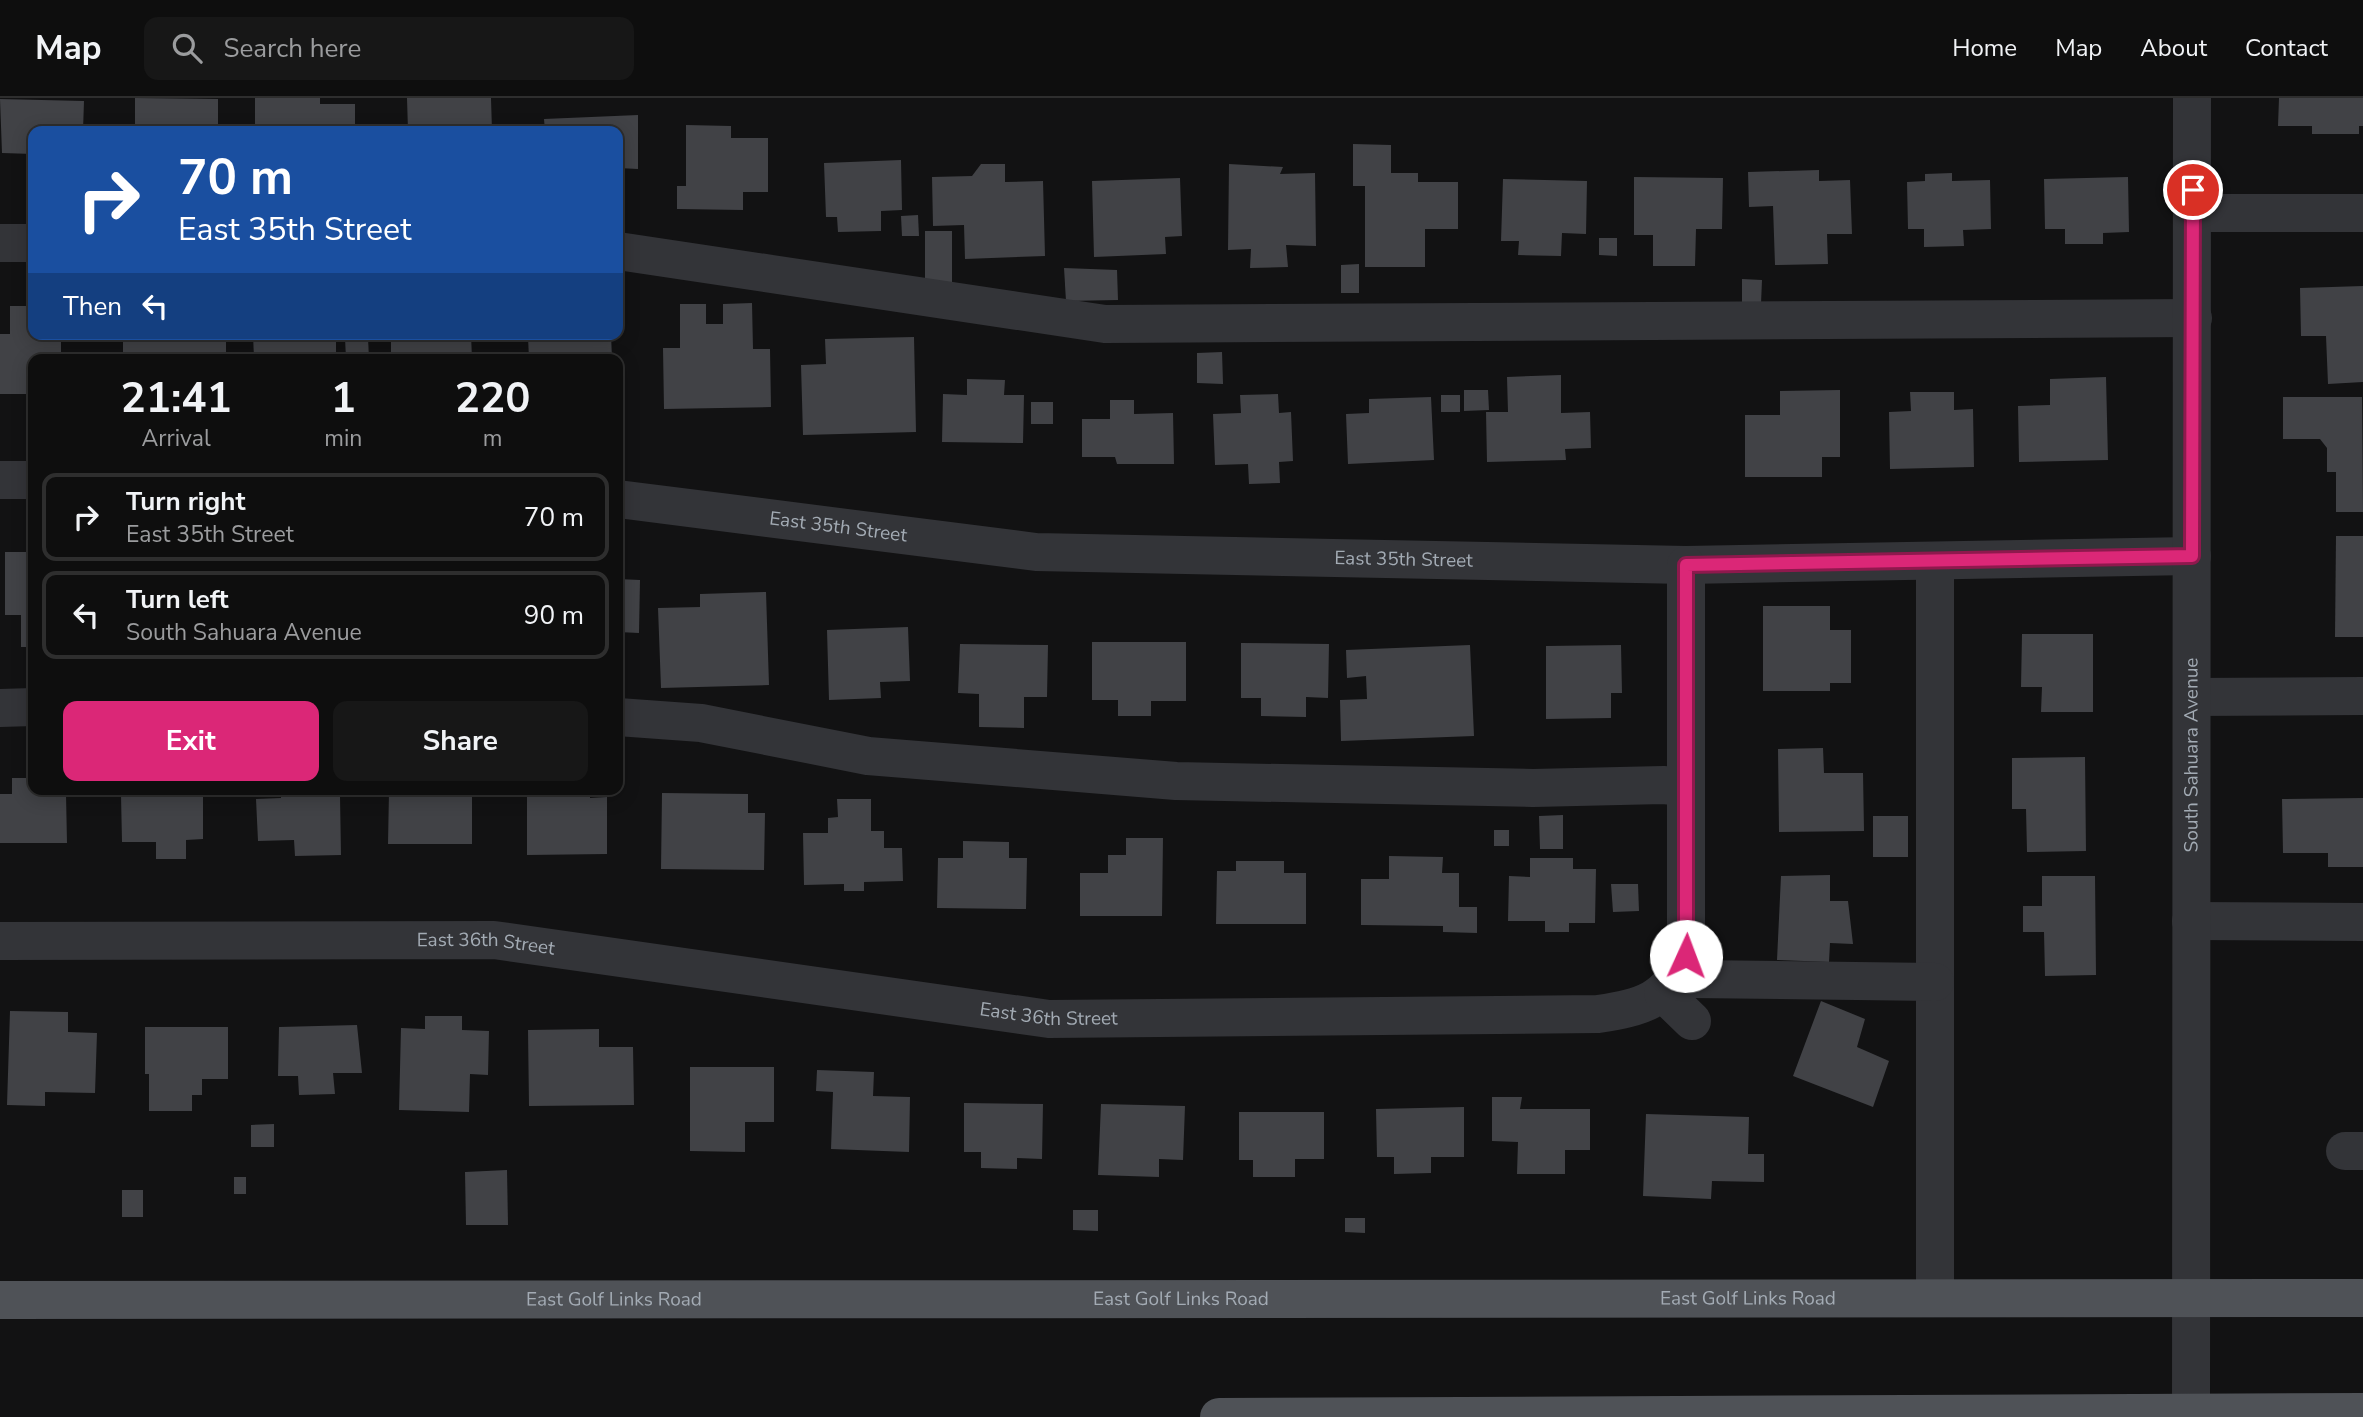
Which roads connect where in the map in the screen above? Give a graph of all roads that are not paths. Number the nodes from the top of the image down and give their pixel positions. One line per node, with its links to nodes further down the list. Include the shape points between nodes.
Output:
1 (2192, 98): 2 (street, South Sahuara Avenue)
2 (2193, 213): 3 (street); 7 (street, South Sahuara Avenue)
3 (2363, 213)
4 (0, 243): 5 (street)
5 (28, 243)
6 (623, 252): 7 (street, via 1105,324)
7 (2193, 318): 11 (street, South Sahuara Avenue)
8 (0, 480): 9 (street)
9 (28, 480)
10 (623, 500): 13 (street, East 35th Street, via 1036,552)
11 (2192, 556): 12 (street, East 35th Street); 15 (street, South Sahuara Avenue)
12 (1935, 561): 13 (street, East 35th Street); 23 (street)
13 (1686, 565): 19 (street)
14 (2363, 696): 15 (street)
15 (2192, 697): 20 (street, South Sahuara Avenue)
16 (28, 707): 17 (street)
17 (0, 708)
18 (623, 718): 19 (street, via 701,723 868,756 1176,781)
19 (1685, 787): 24 (street, via 1686,956)
20 (2191, 921): 21 (street); 27 (street, South Sahuara Avenue)
21 (2363, 922)
22 (0, 941): 24 (street, East 36th Street, via 494,940 1049,1019 1598,1014 1633,1009)
23 (1936, 982): 24 (street, via 1692,979); 26 (street)
24 (1671, 984): 25 (street)
25 (1692, 1021)
26 (1936, 1297): 27 (main road, East Golf Links Road); 29 (main road, East Golf Links Road)
27 (2191, 1297): 28 (main road, East Golf Links Road); 30 (street, South Sahuara Avenue)
28 (2363, 1298)
29 (0, 1300)
30 (2191, 1411): 31 (main road); 32 (main road)
31 (2363, 1412)
32 (1219, 1417)

